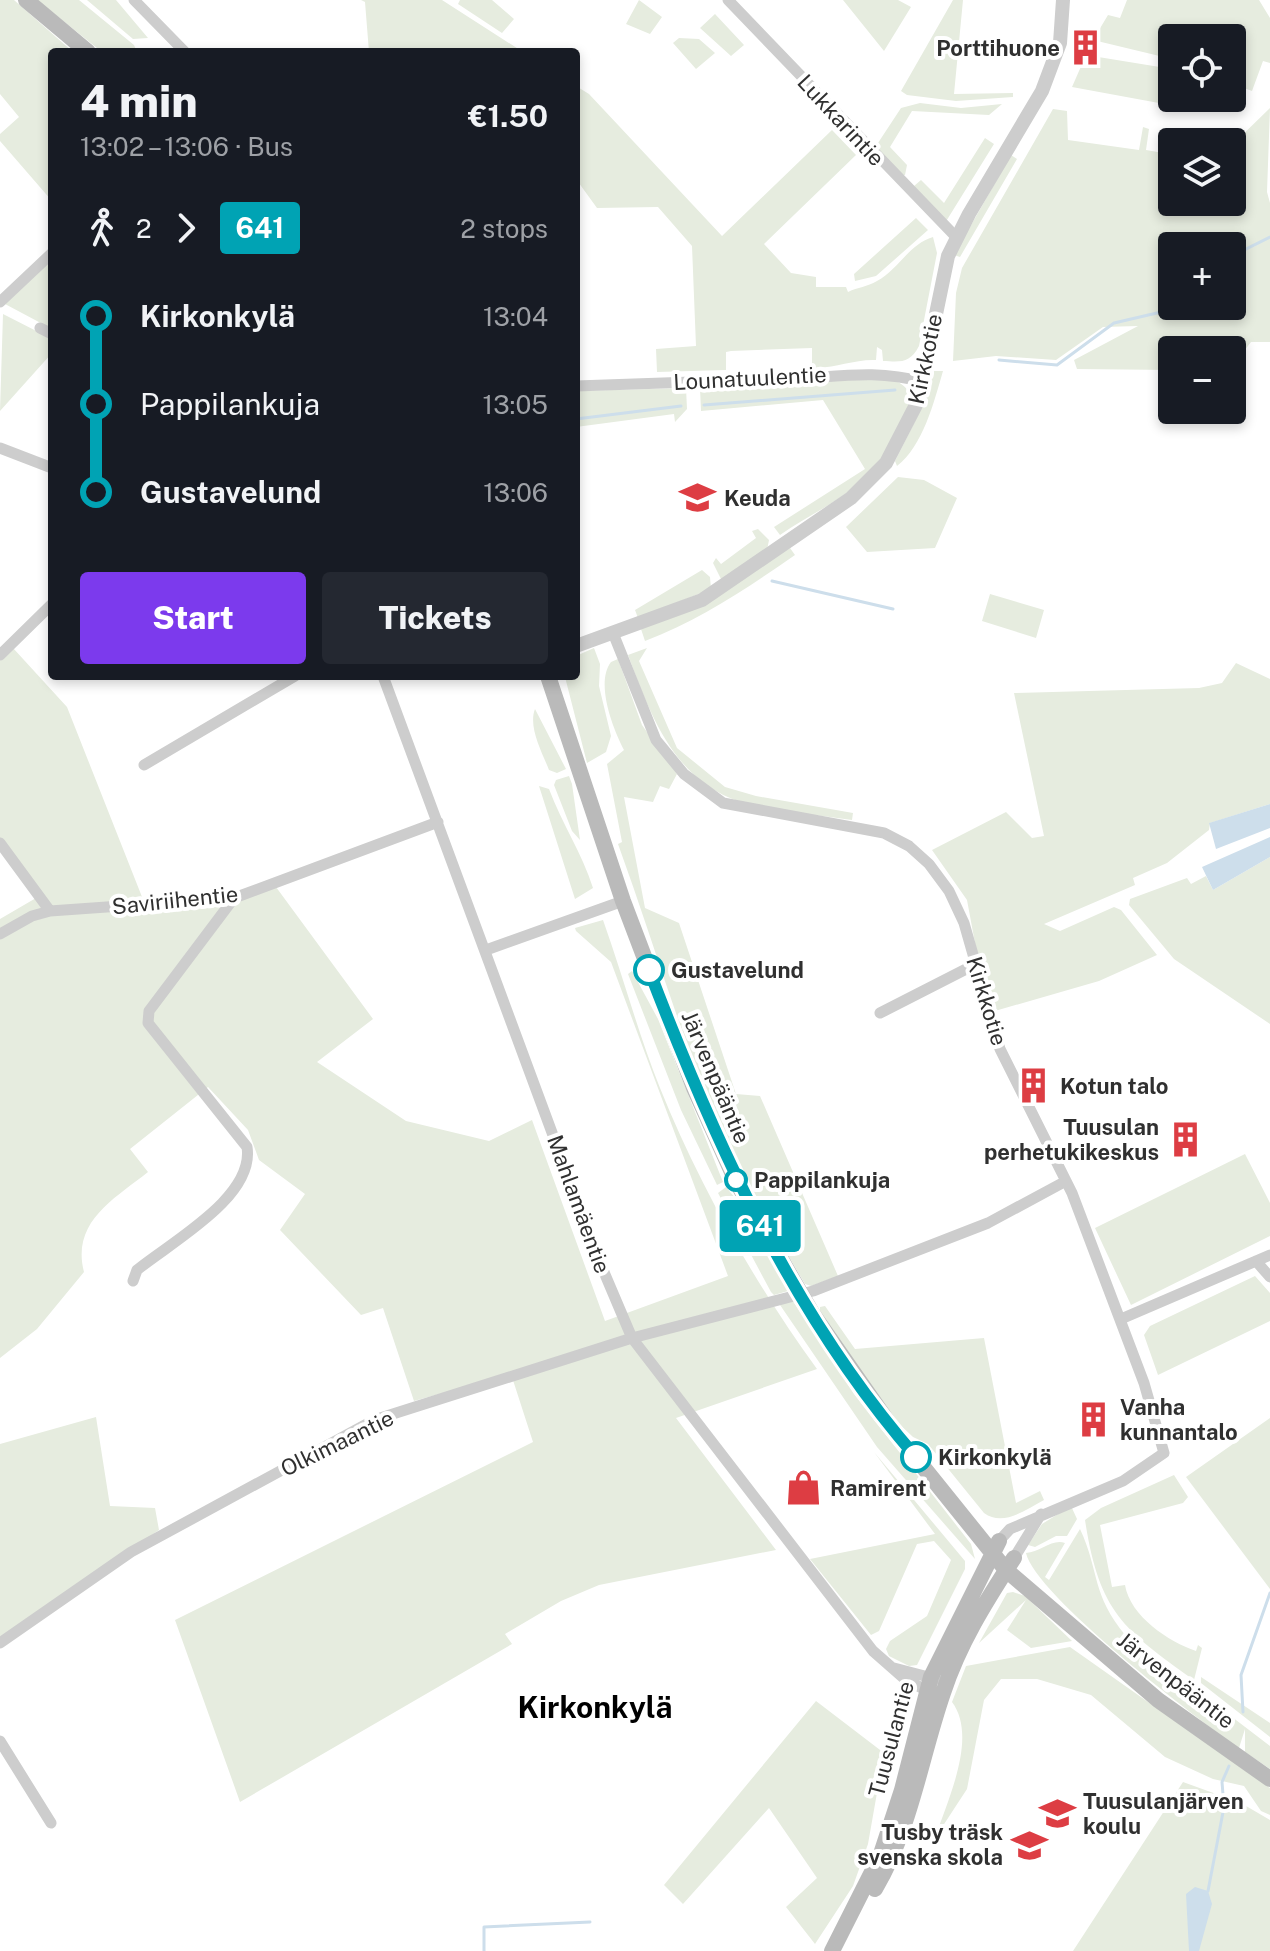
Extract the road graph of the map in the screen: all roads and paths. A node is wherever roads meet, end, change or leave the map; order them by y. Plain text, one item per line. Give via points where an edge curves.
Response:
1 (26, 0) edge
2 (134, 0) edge
3 (728, 0) edge
4 (1063, 0) edge
5 (83, 48) edge
6 (181, 48) edge
7 (957, 238) junction
8 (48, 257) edge
9 (0, 302) edge
10 (40, 328) dead end
11 (48, 332) edge
12 (923, 382) junction
13 (580, 386) edge
14 (0, 448) edge
15 (48, 466) edge
16 (48, 608) edge
17 (613, 633) junction
18 (580, 645) edge
19 (0, 655) edge
20 (288, 680) edge
21 (385, 680) edge
22 (549, 680) edge
23 (144, 765) dead end
24 (438, 822) junction
25 (0, 843) edge
26 (234, 898) junction
27 (623, 901) junction
28 (50, 911) junction
29 (0, 934) edge
30 (486, 950) junction
31 (976, 964) junction
32 (880, 1013) dead end
33 (1066, 1181) junction
34 (1270, 1255) edge
35 (1256, 1261) junction
36 (1270, 1277) edge
37 (133, 1281) dead end
38 (801, 1294) junction
39 (1121, 1319) junction
40 (632, 1338) junction
41 (1041, 1513) junction
42 (995, 1547) junction
43 (1010, 1564) junction
44 (0, 1643) edge
45 (936, 1687) junction
46 (0, 1741) edge
47 (1270, 1779) edge
48 (51, 1823) dead end
49 (834, 1951) edge

1 - 5 main road
2 - 6 street
3 - 7 street, Lukkarintie
4 - 7 street, Kirkkotie via 1060,43 1042,91
7 - 12 street, Kirkkotie via 939,287
8 - 9 street
10 - 11 street
12 - 13 street, Lounatuulentie via 845,372 809,378
12 - 17 street, Kirkkotie via 911,419 886,463 851,498 702,600
14 - 15 street
16 - 19 street
17 - 18 street, Kirkkotie
17 - 31 street, Kirkkotie via 651,730 684,774 723,803 875,831 909,846 949,891
20 - 23 street
21 - 24 street, Mahlamäentie
22 - 27 main road, Järvenpääntie
24 - 26 street, Saviriihentie
24 - 30 street, Mahlamäentie
25 - 28 street
26 - 28 street, Saviriihentie
26 - 37 street via 149,1011 148,1023 247,1147 249,1161 243,1177 210,1216 137,1270
27 - 30 street
27 - 38 main road, Järvenpääntie via 736,1181
28 - 29 street, Saviriihentie
30 - 40 street, Mahlamäentie
31 - 32 street
31 - 33 street, Kirkkotie via 1000,1049
33 - 38 street via 988,1223
33 - 39 street, Kirkkotie
34 - 35 street
35 - 36 street
35 - 39 street
38 - 40 street, Olkimaantie
38 - 42 main road, Järvenpääntie via 895,1432
39 - 41 street, Kirkkotie via 1164,1453 1123,1481
40 - 44 street, Olkimaantie via 374,1420 131,1552
40 - 45 street, Mahlamäentie via 873,1651 890,1668
41 - 42 street, Kirkkotie via 1010,1529
41 - 43 street
42 - 43 main road, Järvenpääntie
42 - 45 main road, Tuusulantie
43 - 45 main road, Tuusulantie
43 - 47 main road, Järvenpääntie via 1158,1700
45 - 49 main road, Tuusulantie via 902,1838 855,1925
46 - 48 street

